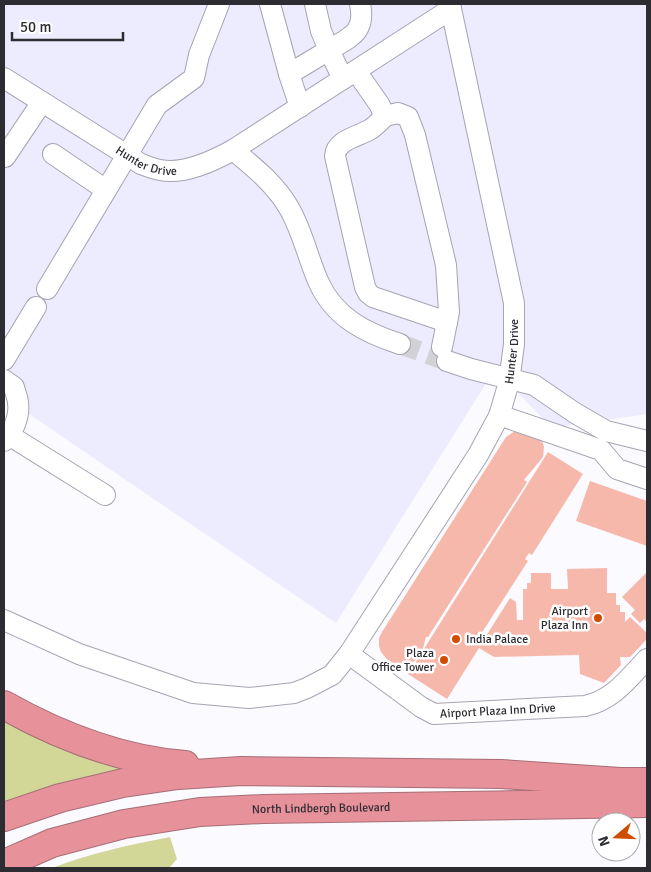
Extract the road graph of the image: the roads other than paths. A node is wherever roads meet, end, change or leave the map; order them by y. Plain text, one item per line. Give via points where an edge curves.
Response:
1 (219, 4) edge
2 (270, 4) edge
3 (315, 4) edge
4 (360, 4) edge
5 (450, 6) edge
6 (328, 50) junction
7 (289, 74) junction
8 (349, 75) junction
9 (4, 78) edge
10 (25, 92) junction
11 (4, 93) edge
12 (42, 102) junction
13 (300, 107) junction
14 (385, 116) junction
15 (233, 150) junction
16 (53, 154) dead end
17 (126, 156) junction
18 (5, 157) dead end
19 (106, 190) junction
20 (47, 289) dead end
21 (36, 307) dead end
22 (447, 322) junction
23 (400, 344) tunnel mouth
24 (4, 360) edge
25 (510, 379) junction
26 (4, 380) edge
27 (499, 415) junction
28 (6, 436) edge
29 (647, 441) edge
30 (647, 479) edge
31 (105, 496) dead end
32 (4, 620) edge
33 (349, 654) junction
34 (647, 659) edge
35 (4, 705) edge
36 (242, 771) junction
37 (647, 775) edge
38 (620, 782) junction
39 (647, 782) edge
40 (647, 803) edge
41 (598, 804) junction
42 (4, 817) edge
43 (647, 818) edge
44 (4, 864) edge

1 - 17 street via 199,55 194,78 156,105
2 - 7 street
3 - 6 street
4 - 6 street via 360,28
5 - 8 street, Hunter Drive
5 - 25 street, Hunter Drive via 514,303
6 - 7 street
6 - 8 street
7 - 13 street
8 - 13 street, Hunter Drive
8 - 14 street via 379,104
9 - 10 street, Hunter Drive
10 - 11 street
10 - 12 street, Hunter Drive
12 - 17 street, Hunter Drive
12 - 18 street
13 - 15 street, Hunter Drive
14 - 22 street via 398,113 408,118 415,134 446,265
14 - 22 street via 371,129 340,144 335,150 365,287 373,297
15 - 17 street, Hunter Drive via 207,164 162,171
15 - 23 street via 265,178 288,206 319,283 336,307 360,328
16 - 19 street
17 - 19 street
19 - 20 street
21 - 24 street
22 - 25 street via 444,354 471,370
25 - 27 street, Hunter Drive
25 - 29 street via 534,385 606,431
26 - 28 street via 14,387 19,404 15,422
27 - 30 street via 601,450 617,469
27 - 33 street, Hunter Drive via 478,455
28 - 31 street
32 - 33 street, Hunter Drive via 79,654 194,693 249,698 294,693 332,675
33 - 34 street, Airport Plaza Inn Drive via 434,714 599,703
35 - 36 highway via 62,733 121,754 170,764
36 - 38 highway via 501,774
36 - 42 highway via 123,783 60,798
37 - 38 highway
38 - 39 highway
40 - 41 highway, North Lindbergh Boulevard
41 - 43 highway
41 - 44 highway, North Lindbergh Boulevard via 200,812 124,824 52,843

